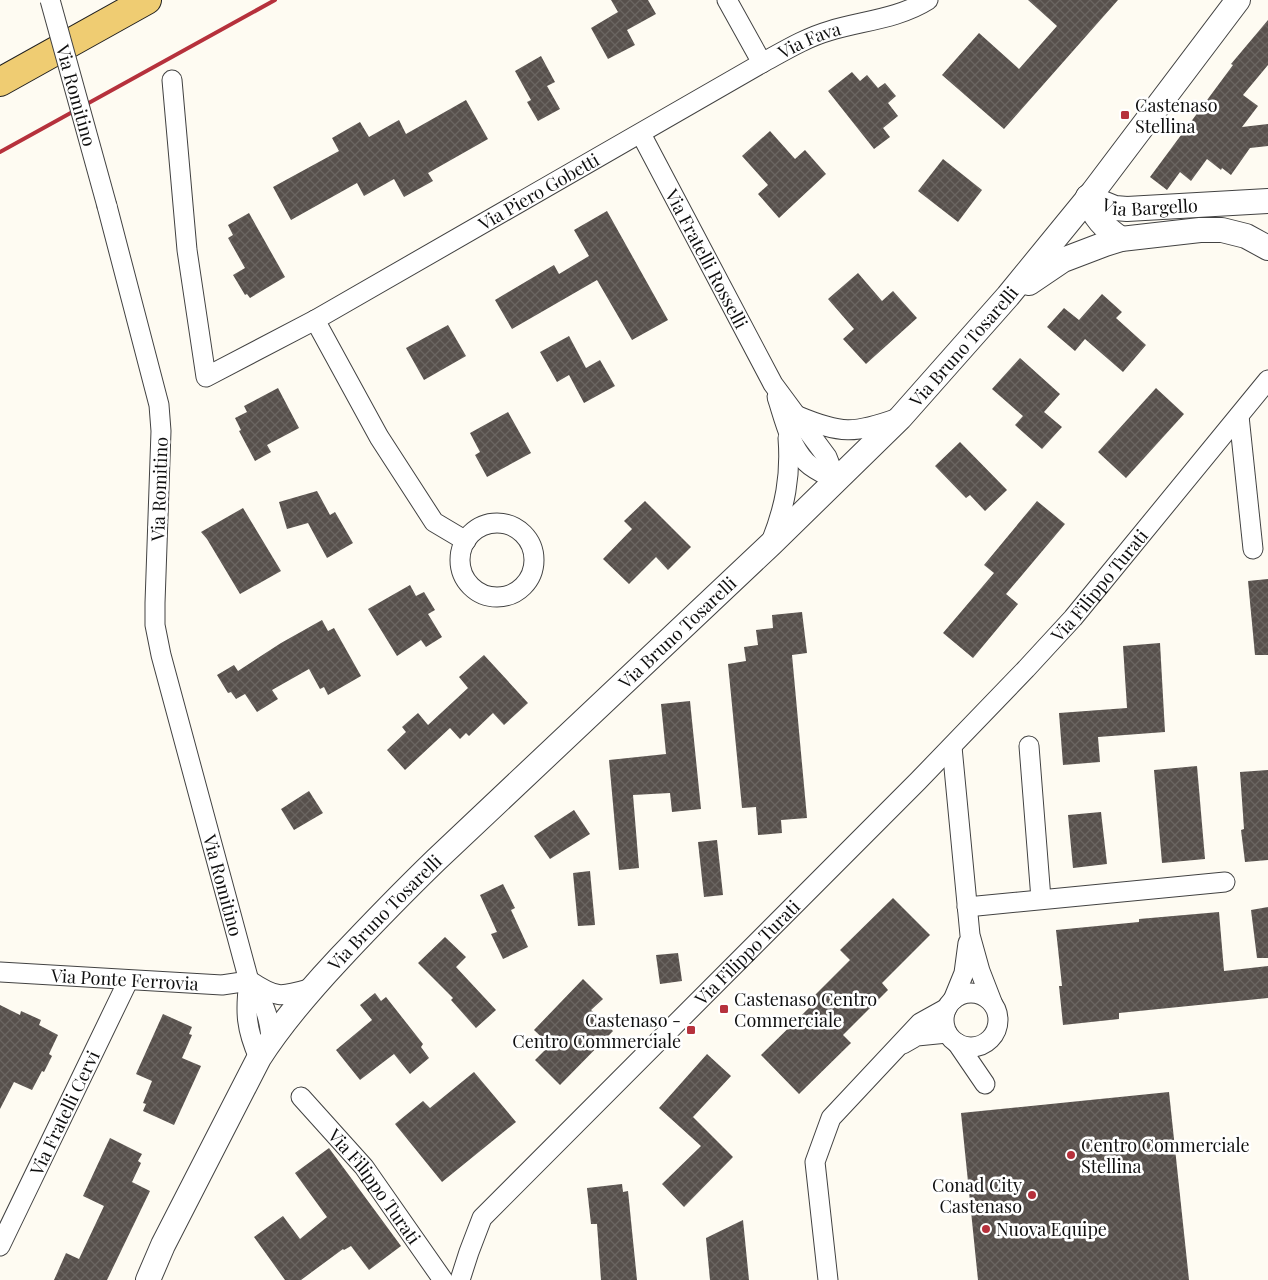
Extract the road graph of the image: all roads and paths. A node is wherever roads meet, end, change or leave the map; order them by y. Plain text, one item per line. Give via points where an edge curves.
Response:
1 (50, 0) edge
2 (147, 0) edge
3 (727, 0) edge
4 (928, 0) edge
5 (1235, 3) edge
6 (762, 63) junction
7 (172, 80) dead end
8 (0, 82) edge
9 (642, 134) junction
10 (1088, 197) junction
11 (1268, 201) edge
12 (1121, 239) junction
13 (1268, 248) edge
14 (1008, 296) junction
15 (316, 320) junction
16 (1268, 380) edge
17 (1238, 416) junction
18 (900, 418) junction
19 (793, 422) junction
20 (836, 480) junction
21 (466, 541) dead end
22 (771, 544) junction
23 (1253, 548) dead end
24 (1029, 746) dead end
25 (952, 747) junction
26 (1225, 882) dead end
27 (1042, 899) junction
28 (967, 906) junction
29 (970, 935) junction
30 (0, 972) edge
31 (128, 981) junction
32 (249, 981) junction
33 (312, 988) junction
34 (992, 1002) junction
35 (950, 1004) junction
36 (993, 1036) junction
37 (952, 1038) junction
38 (898, 1047) junction
39 (265, 1048) junction
40 (301, 1097) dead end
41 (0, 1246) edge
42 (148, 1280) edge
43 (443, 1280) edge
44 (460, 1280) edge
45 (828, 1280) edge

1 - 32 street, Via Romitino, bridge via 159,405 155,625
2 - 8 main road
3 - 6 street, Via Fava
4 - 6 street, Via Fava via 887,17 805,39
5 - 10 street, Via Bruno Tosarelli
6 - 9 street, Via Piero Gobetti
7 - 15 street, Via Piero Gobetti via 187,250 206,377
9 - 15 street, Via Piero Gobetti
9 - 19 street, Via Fratelli Rosselli
10 - 11 street, Via Bargello via 1115,208 1127,209
10 - 12 street, Via Bargello via 1096,216
10 - 14 street, Via Bruno Tosarelli
12 - 13 street, Via Bargello via 1222,230 1246,236
12 - 14 street, Via Bargello via 1063,260
14 - 18 street, Via Bruno Tosarelli
15 - 21 street via 379,437 434,522
16 - 17 street, Via Filippo Turati
17 - 23 street
17 - 25 street, Via Filippo Turati via 1073,618
18 - 19 street via 856,430
18 - 20 street, Via Bruno Tosarelli
19 - 20 street, Via Fratelli Rosselli via 827,457
19 - 22 street, Via Fratelli Rosselli via 785,500
20 - 22 street, Via Bruno Tosarelli
22 - 33 street, Via Bruno Tosarelli via 436,860
24 - 27 street
25 - 28 street
25 - 44 street, Via Filippo Turati via 482,1218
26 - 27 street
27 - 28 street
28 - 29 street
29 - 34 street
29 - 35 street via 964,973
30 - 31 street, Via Ponte Ferrovia
31 - 32 street, Via Ponte Ferrovia via 222,986
31 - 41 street, Via Fratelli Cervi
32 - 33 street via 279,996
32 - 39 street, Via Romitino via 246,1010 252,1043
33 - 39 street, Via Bruno Tosarelli
34 - 35 street via 969,993 960,995
34 - 36 street via 998,1019
35 - 37 street via 944,1024
35 - 38 street via 920,1023
36 - 37 street via 980,1046 972,1047
36 - 37 street via 986,1060 985,1084
37 - 38 street via 917,1036
38 - 45 street via 830,1118 815,1162
39 - 42 street, Via Bruno Tosarelli
40 - 43 street, Via Filippo Turati via 364,1167

